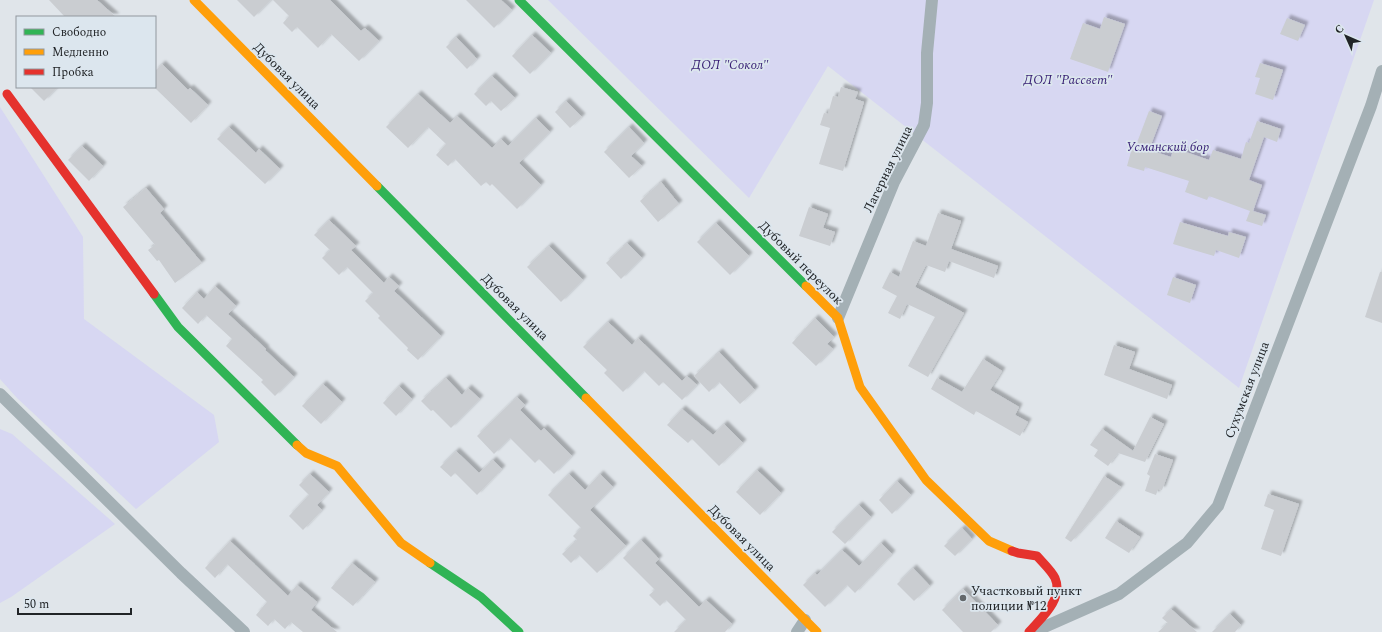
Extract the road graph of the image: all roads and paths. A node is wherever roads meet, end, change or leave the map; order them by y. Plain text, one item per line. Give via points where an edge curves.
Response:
1 (194, 0) edge
2 (519, 0) edge
3 (932, 0) edge
4 (1382, 71) edge
5 (6, 94) dead end
6 (838, 318) junction
7 (0, 394) edge
8 (805, 620) junction
9 (244, 632) edge
10 (519, 632) edge
11 (797, 632) edge
12 (817, 632) edge
13 (1029, 632) edge
14 (1033, 632) edge

1 - 8 street, Дубовая улица
2 - 6 street, Дубовый переулок
3 - 6 street, Лагерная улица via 926,52 924,125 894,182
4 - 14 street, Сухумская улица via 1371,106 1218,506 1187,543 1119,594
5 - 10 street via 178,327 306,453 337,466 401,543 481,597
6 - 13 street, Дубовый переулок via 860,387 926,480 989,541 1018,553 1037,556 1055,579 1057,591 1053,603
7 - 9 street
8 - 11 street
8 - 12 street, Дубовая улица

